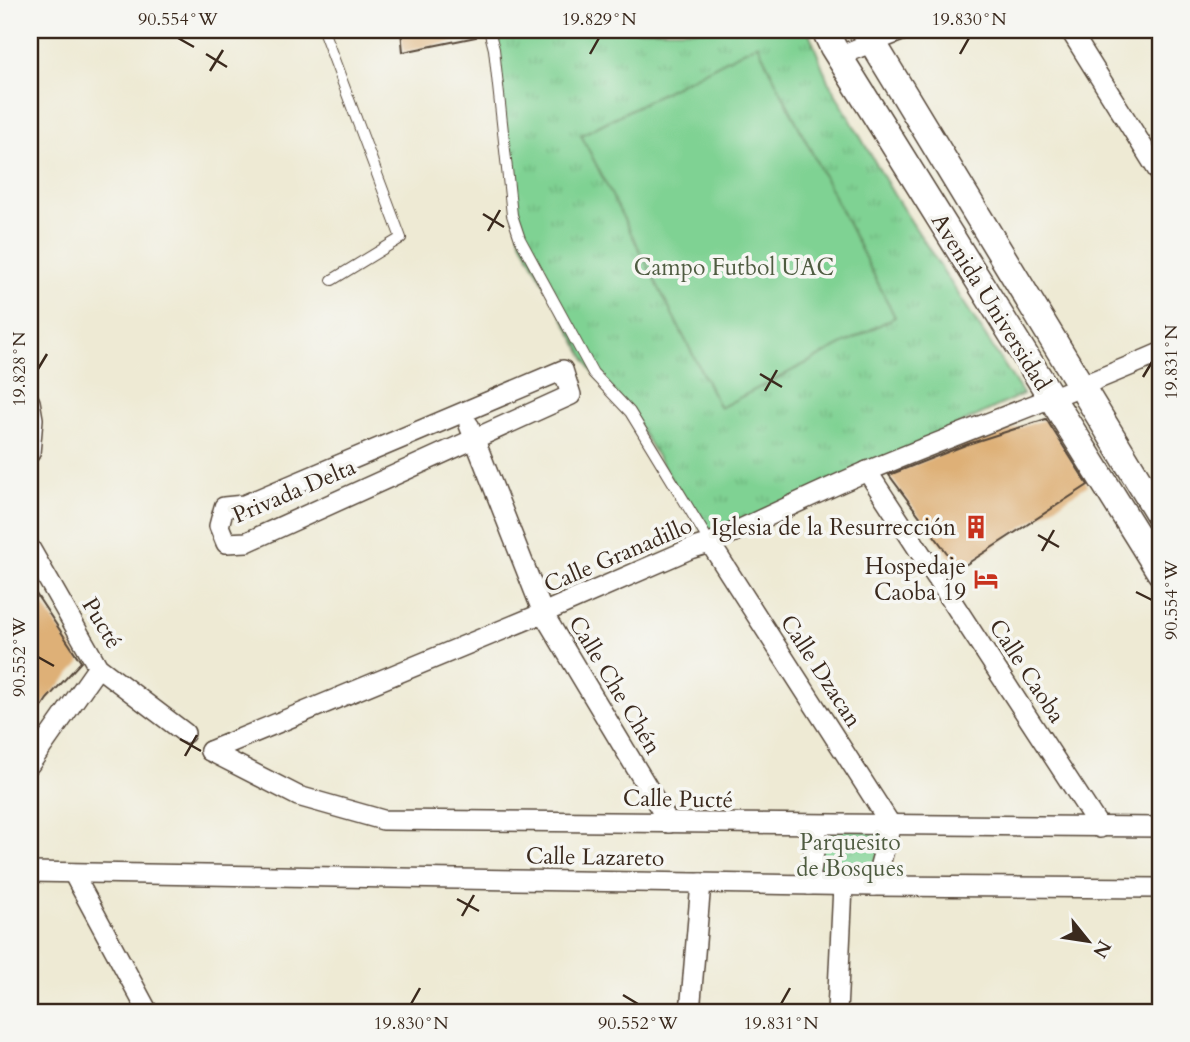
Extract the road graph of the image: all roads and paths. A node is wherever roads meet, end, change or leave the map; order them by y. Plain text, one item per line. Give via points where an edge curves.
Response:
1 (323, 30) edge
2 (488, 30) edge
3 (825, 30) edge
4 (904, 30) edge
5 (1070, 30) edge
6 (868, 36) edge
7 (838, 56) junction
8 (1160, 174) edge
9 (332, 280) dead end
10 (1160, 353) edge
11 (1081, 387) junction
12 (1050, 398) junction
13 (30, 402) edge
14 (464, 412) junction
15 (475, 438) junction
16 (30, 453) edge
17 (351, 460) junction
18 (867, 471) junction
19 (314, 475) junction
20 (366, 487) junction
21 (336, 501) junction
22 (1160, 516) edge
23 (710, 543) junction
24 (30, 548) edge
25 (1160, 572) edge
26 (543, 613) junction
27 (98, 667) junction
28 (185, 733) dead end
29 (210, 751) joint
30 (30, 764) edge
31 (669, 823) junction
32 (818, 825) junction
33 (891, 825) junction
34 (1160, 827) edge
35 (1100, 828) junction
36 (30, 872) edge
37 (73, 873) junction
38 (701, 883) junction
39 (809, 885) junction
40 (843, 886) junction
41 (874, 886) junction
42 (1160, 888) edge
43 (148, 1012) edge
44 (690, 1012) edge
45 (837, 1012) edge

1 - 9 lane via 401,238
2 - 23 lane via 494,49 512,215 520,239 593,373 630,412
3 - 7 street, Avenida Universidad
4 - 6 street
5 - 8 street
6 - 7 street
6 - 11 street, Avenida Universidad
7 - 12 street, Avenida Universidad
10 - 11 street, Calle Granadillo
11 - 12 street, Calle Granadillo
11 - 22 street, Avenida Universidad
12 - 18 street, Calle Granadillo
12 - 25 street, Avenida Universidad
13 - 16 street
14 - 15 street, Calle Che Chén
14 - 15 street, Privada Delta via 563,370 571,395
14 - 17 street, Privada Delta
15 - 20 street, Privada Delta
15 - 26 street, Calle Che Chén
17 - 19 street, Privada Delta
17 - 20 street
18 - 23 street, Calle Granadillo
18 - 35 street, Calle Caoba
19 - 21 street
19 - 21 street, Privada Delta via 244,505 224,507 219,526 226,543 247,542
20 - 21 street, Privada Delta
23 - 26 street, Calle Granadillo
23 - 33 street, Calle Dzacan
24 - 27 street, Pucté
26 - 29 street, Calle Granadillo
26 - 31 street, Calle Che Chén
27 - 28 street, Pucté
27 - 30 street
29 - 31 street, Calle Pucté via 299,796 383,820
31 - 32 street, Calle Pucté
32 - 33 street, Calle Pucté
32 - 39 street
33 - 35 street, Calle Pucté
33 - 41 street
34 - 35 street, Calle Pucté
36 - 37 street, Calle Lazareto
37 - 38 street, Calle Lazareto
37 - 43 street
38 - 39 street, Calle Lazareto
38 - 44 street
39 - 40 street, Calle Lazareto
40 - 41 street, Calle Lazareto
40 - 45 street
41 - 42 street, Calle Lazareto

